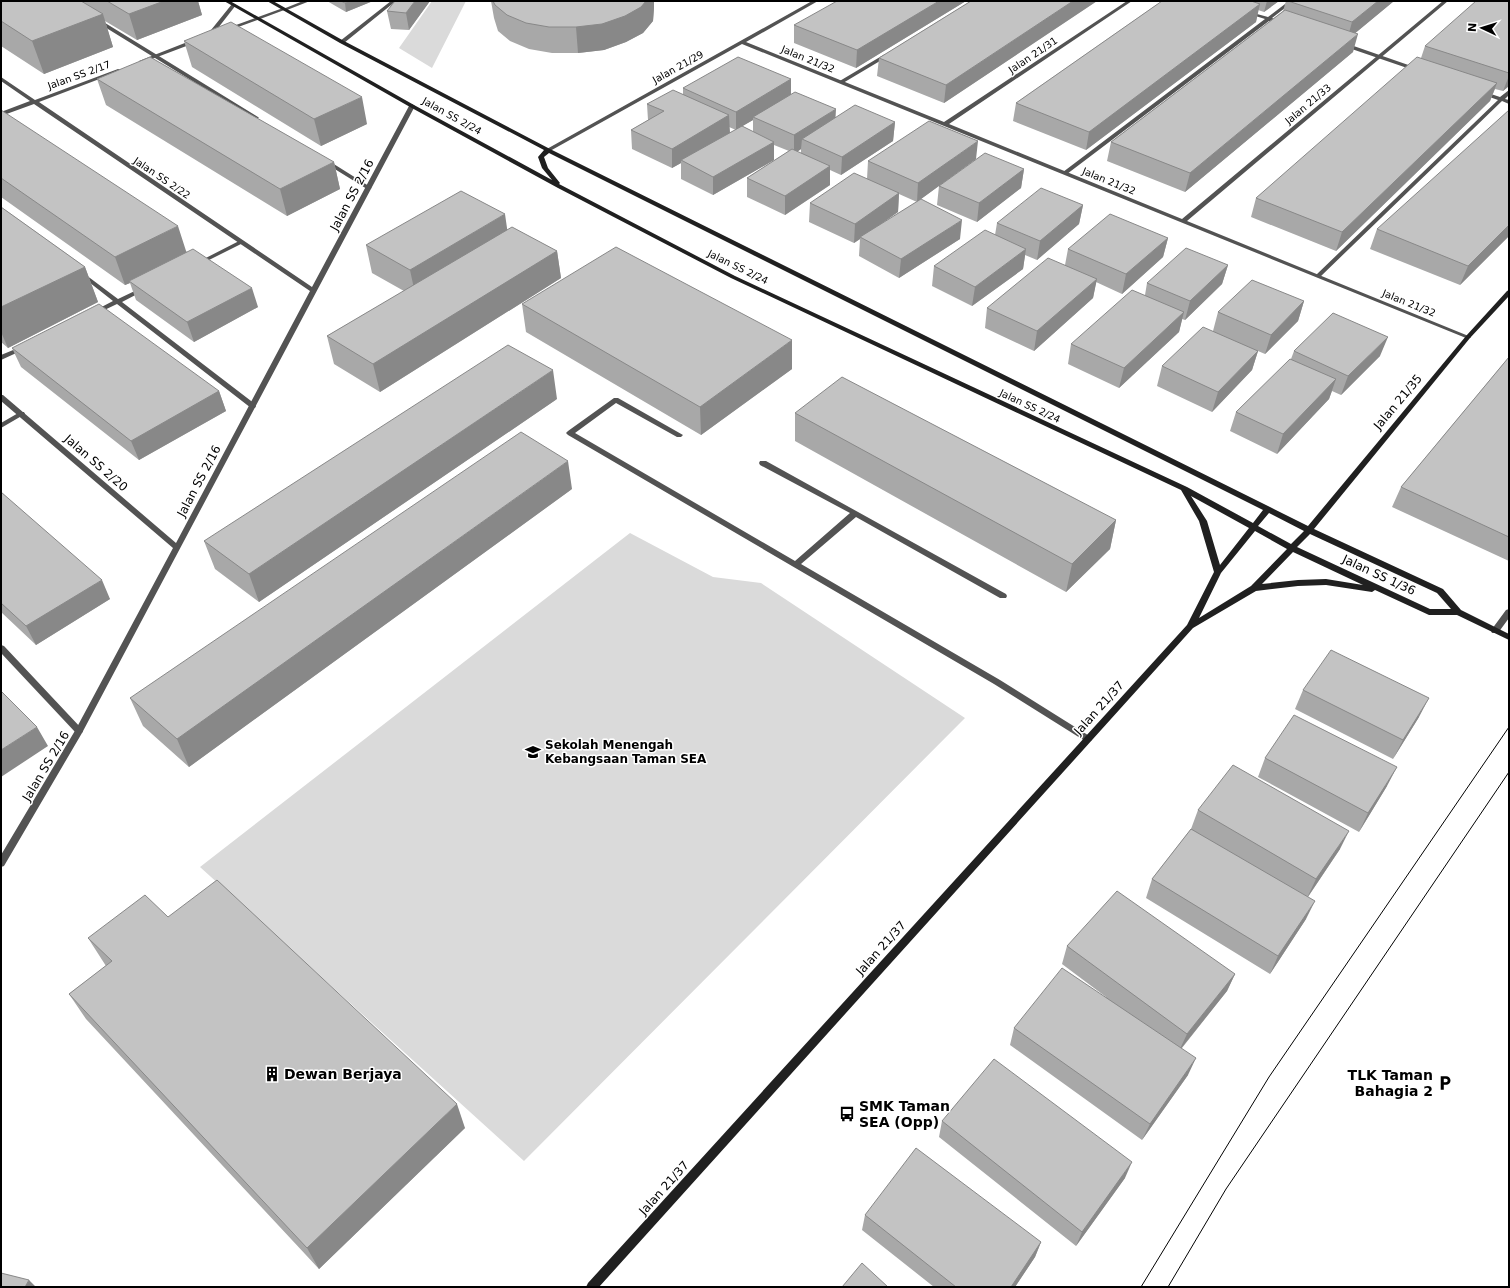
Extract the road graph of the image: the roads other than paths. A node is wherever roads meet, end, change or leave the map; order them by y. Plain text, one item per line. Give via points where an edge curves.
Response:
1 (226, 1) edge
2 (269, 1) edge
3 (308, 1) edge
4 (394, 1) edge
5 (816, 1) edge
6 (1130, 1) edge
7 (1292, 1) edge
8 (1446, 1) edge
9 (234, 5) junction
10 (285, 10) junction
11 (1245, 11) edge
12 (92, 17) edge
13 (259, 19) junction
14 (1268, 19) junction
15 (1290, 26) edge
16 (209, 36) junction
17 (342, 42) junction
18 (742, 42) junction
19 (1341, 44) edge
20 (889, 54) edge
21 (157, 56) junction
22 (1378, 57) junction
23 (135, 64) edge
24 (128, 67) edge
25 (1422, 72) edge
26 (1, 79) edge
27 (841, 82) junction
28 (1479, 92) edge
29 (1509, 92) edge
30 (1501, 99) junction
31 (34, 101) junction
32 (1509, 102) edge
33 (412, 106) junction
34 (1, 114) edge
35 (263, 122) edge
36 (945, 124) junction
37 (548, 150) junction
38 (322, 159) edge
39 (1065, 173) junction
40 (560, 187) junction
41 (369, 188) junction
42 (1183, 221) junction
43 (241, 242) junction
44 (194, 265) edge
45 (75, 269) edge
46 (1318, 276) junction
47 (153, 285) edge
48 (314, 291) junction
49 (1509, 292) edge
50 (118, 301) junction
51 (91, 314) edge
52 (1468, 336) junction
53 (29, 345) edge
54 (1, 358) edge
55 (1, 397) edge
56 (253, 406) junction
57 (22, 414) junction
58 (1, 426) edge
59 (679, 435) dead end
60 (763, 462) dead end
61 (1184, 489) junction
62 (1268, 509) junction
63 (855, 513) junction
64 (1253, 527) junction
65 (1309, 530) junction
66 (176, 547) junction
67 (1292, 548) junction
68 (796, 564) junction
69 (1218, 572) junction
70 (1254, 588) junction
71 (1381, 590) junction
72 (1003, 596) dead end
73 (1458, 612) junction
74 (1509, 612) edge
75 (1190, 627) junction
76 (1495, 631) junction
77 (1509, 638) edge
78 (1, 648) edge
79 (79, 731) junction
80 (1088, 739) junction
81 (1, 863) edge
82 (592, 1287) edge

1 - 9 main road, Jalan SS 2/24
2 - 10 main road, Jalan SS 2/24
3 - 10 street
4 - 17 street
5 - 18 street, Jalan 21/29
6 - 36 street, Jalan 21/31
7 - 14 street
8 - 22 street, Jalan 21/33
9 - 13 main road, Jalan SS 2/24
9 - 16 street
10 - 13 street
10 - 17 main road, Jalan SS 2/24
11 - 14 street
12 - 21 street
13 - 16 street
13 - 33 main road, Jalan SS 2/24
14 - 15 street
14 - 39 street
16 - 21 street
17 - 37 main road, Jalan SS 2/24
18 - 27 street, Jalan 21/32
18 - 37 street, Jalan 21/29
19 - 22 street
20 - 27 street
21 - 23 street
21 - 35 street
22 - 25 street
22 - 42 street, Jalan 21/33
24 - 31 street, Jalan SS 2/17
26 - 31 street, Jalan SS 2/22
27 - 36 street, Jalan 21/32
28 - 30 street
29 - 30 street
30 - 32 street
30 - 46 street
31 - 34 street, Jalan SS 2/17
31 - 43 street, Jalan SS 2/22
33 - 40 main road, Jalan SS 2/24
33 - 41 street, Jalan SS 2/16
36 - 39 street, Jalan 21/32
37 - 40 main road via 541,157 542,162
37 - 62 main road, Jalan SS 2/24
38 - 41 street
39 - 42 street, Jalan 21/32
40 - 61 main road, Jalan SS 2/24 via 733,277
41 - 48 street, Jalan SS 2/16
42 - 46 street, Jalan 21/32
43 - 44 street
43 - 48 street, Jalan SS 2/22
45 - 50 street
46 - 52 street, Jalan 21/32
47 - 50 street
48 - 56 street, Jalan SS 2/16
49 - 52 main road, Jalan 21/35
50 - 51 street
50 - 56 street
52 - 65 main road, Jalan 21/35
53 - 54 street
55 - 57 street, Jalan SS 2/20
56 - 66 street, Jalan SS 2/16
57 - 58 street
57 - 66 street, Jalan SS 2/20
59 - 68 street via 616,400 570,433
60 - 63 street
61 - 64 main road, Jalan SS 2/24
61 - 69 main road via 1203,520
62 - 64 main road, Jalan 21/37
62 - 65 main road, Jalan SS 2/24
63 - 68 street
63 - 72 street
64 - 67 main road, Jalan SS 1/36
64 - 69 main road, Jalan 21/37
65 - 67 main road, Jalan 21/35
65 - 73 main road, Jalan SS 1/36 via 1440,592
66 - 79 street, Jalan SS 2/16
67 - 70 main road, Jalan 21/37
67 - 71 main road, Jalan SS 1/36
68 - 80 street via 997,682
69 - 75 main road, Jalan 21/37
70 - 71 main road via 1326,582
70 - 75 main road, Jalan 21/37
71 - 73 main road, Jalan SS 1/36 via 1429,612
73 - 76 main road, Jalan SS 1/36
74 - 76 street
75 - 80 main road, Jalan 21/37
76 - 77 main road, Jalan SS 1/36
78 - 79 street
79 - 81 street, Jalan SS 2/16
80 - 82 main road, Jalan 21/37

